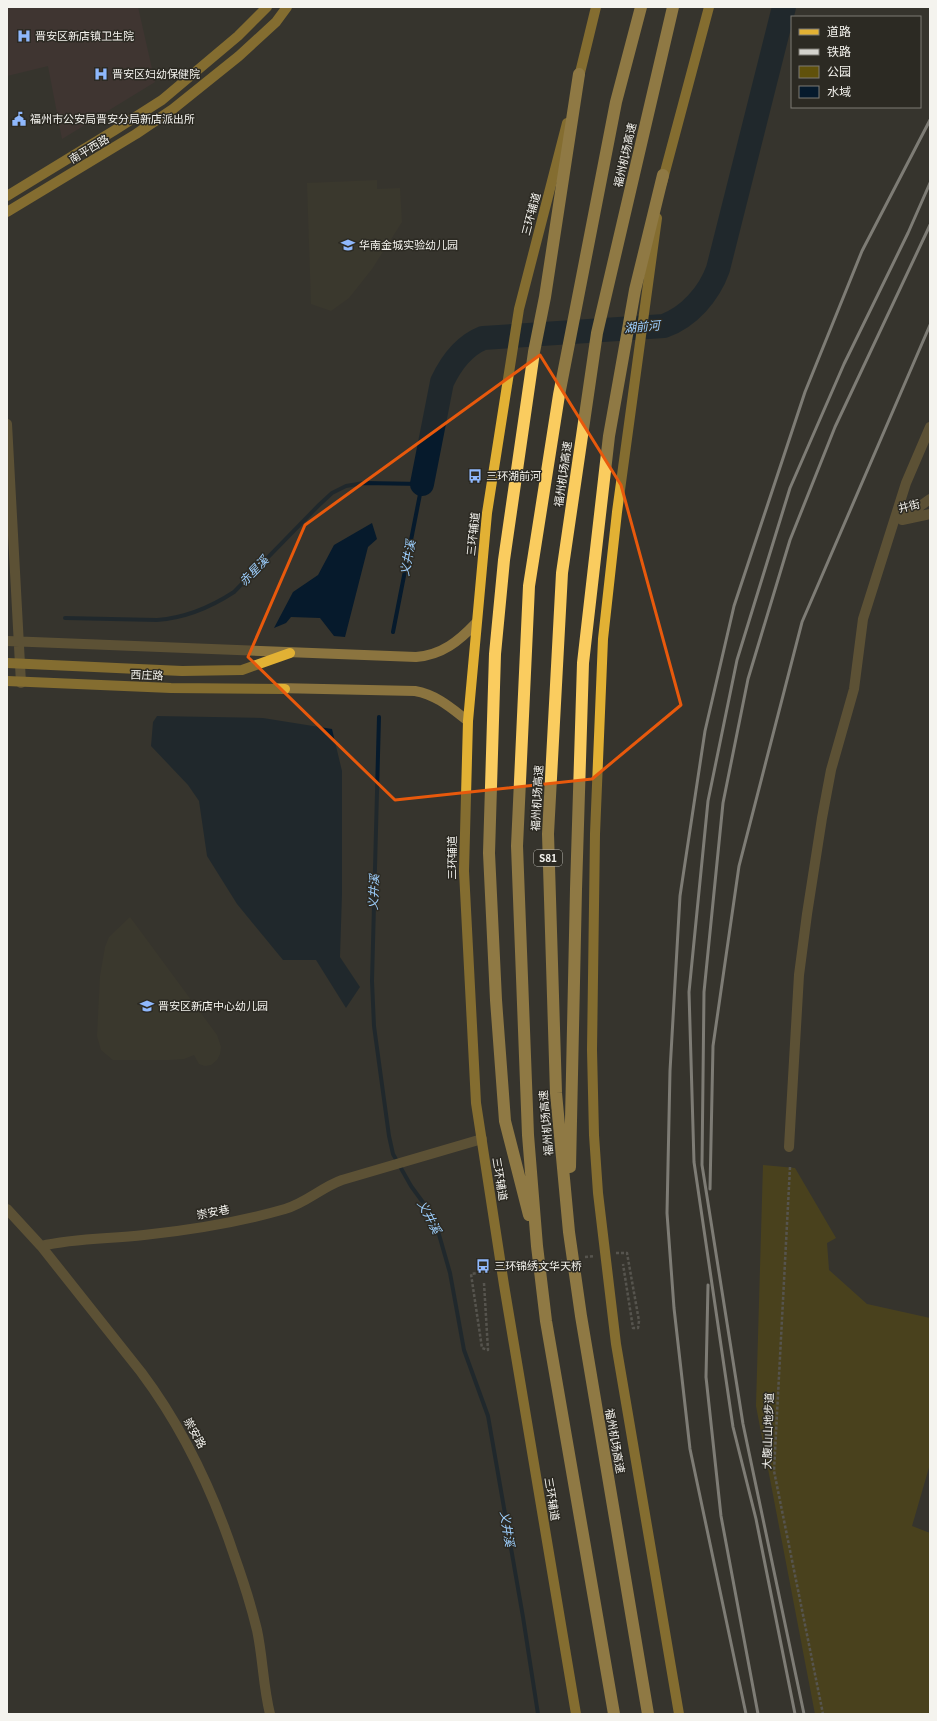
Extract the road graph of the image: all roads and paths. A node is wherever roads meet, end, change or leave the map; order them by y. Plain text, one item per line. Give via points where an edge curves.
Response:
1 (267, 7) edge
2 (287, 7) edge
3 (596, 7) edge
4 (641, 7) edge
5 (673, 7) edge
6 (709, 7) edge
7 (579, 74) junction
8 (663, 175) joint
9 (7, 196) edge
10 (7, 212) edge
11 (641, 292) junction
12 (7, 424) edge
13 (930, 427) edge
14 (930, 499) edge
15 (930, 514) edge
16 (895, 519) junction
17 (476, 623) junction
18 (7, 641) edge
19 (19, 642) junction
20 (290, 653) junction
21 (7, 663) edge
22 (7, 682) edge
23 (21, 683) junction
24 (285, 689) junction
25 (468, 721) junction
26 (482, 1139) junction
27 (789, 1147) dead end
28 (790, 1167) dead end
29 (7, 1209) edge
30 (569, 1232) junction
31 (41, 1246) junction
32 (537, 1246) junction
33 (622, 1252) dead end
34 (623, 1264) dead end
35 (471, 1274) dead end
36 (484, 1283) dead end
37 (270, 1714) edge
38 (576, 1714) edge
39 (614, 1714) edge
40 (648, 1714) edge
41 (679, 1714) edge
42 (823, 1714) edge

1 - 9 main road, 南平西路 via 238,36 162,100
2 - 10 main road, 南平西路 via 276,22 239,56 173,109
3 - 7 main road, 三环辅道
4 - 32 highway, 福州机场高速 / S81 via 616,102 559,395 529,586 517,846 528,1135
5 - 30 highway, 福州机场高速 / S81 via 597,333 562,573 548,834 556,1093
6 - 8 main road
7 - 17 main road, 三环辅道 via 519,309 509,362 487,513
7 - 32 highway via 545,298 534,352 504,560 494,654 489,853 504,1121
8 - 11 highway
11 - 30 highway via 625,344 609,436 583,663 571,1050
11 - 41 main road via 638,351 606,605 600,688 592,954 594,1135 598,1193 616,1344
12 - 19 street
13 - 16 street via 906,483
14 - 16 street, 井街
15 - 16 street, 井街
16 - 27 street via 863,619 854,689 831,770 822,818 799,975
17 - 20 street via 445,650 425,656
17 - 25 main road, 三环辅道
18 - 19 street
19 - 20 street
19 - 23 street
20 - 21 main road via 242,670 182,671
22 - 23 street
22 - 24 main road, 西庄路 via 184,689
23 - 24 street
24 - 25 street via 415,691 432,695
25 - 26 main road, 三环辅道 via 463,838 464,900 476,1103
26 - 31 street, 崇安巷 via 334,1183 299,1204 211,1226 164,1233 62,1241
26 - 38 main road, 三环辅道
28 - 42 path, 大腹山山地步道 via 774,1471
29 - 31 street, 崇安路
30 - 40 highway, 福州机场高速 / S81
31 - 37 street, 崇安路 via 156,1392 198,1463 218,1510 248,1598 257,1632
32 - 39 highway, 福州机场高速 / S81 via 546,1321
33 - 34 path via 628,1253 638,1328 633,1328
35 - 36 path via 482,1348 488,1350

